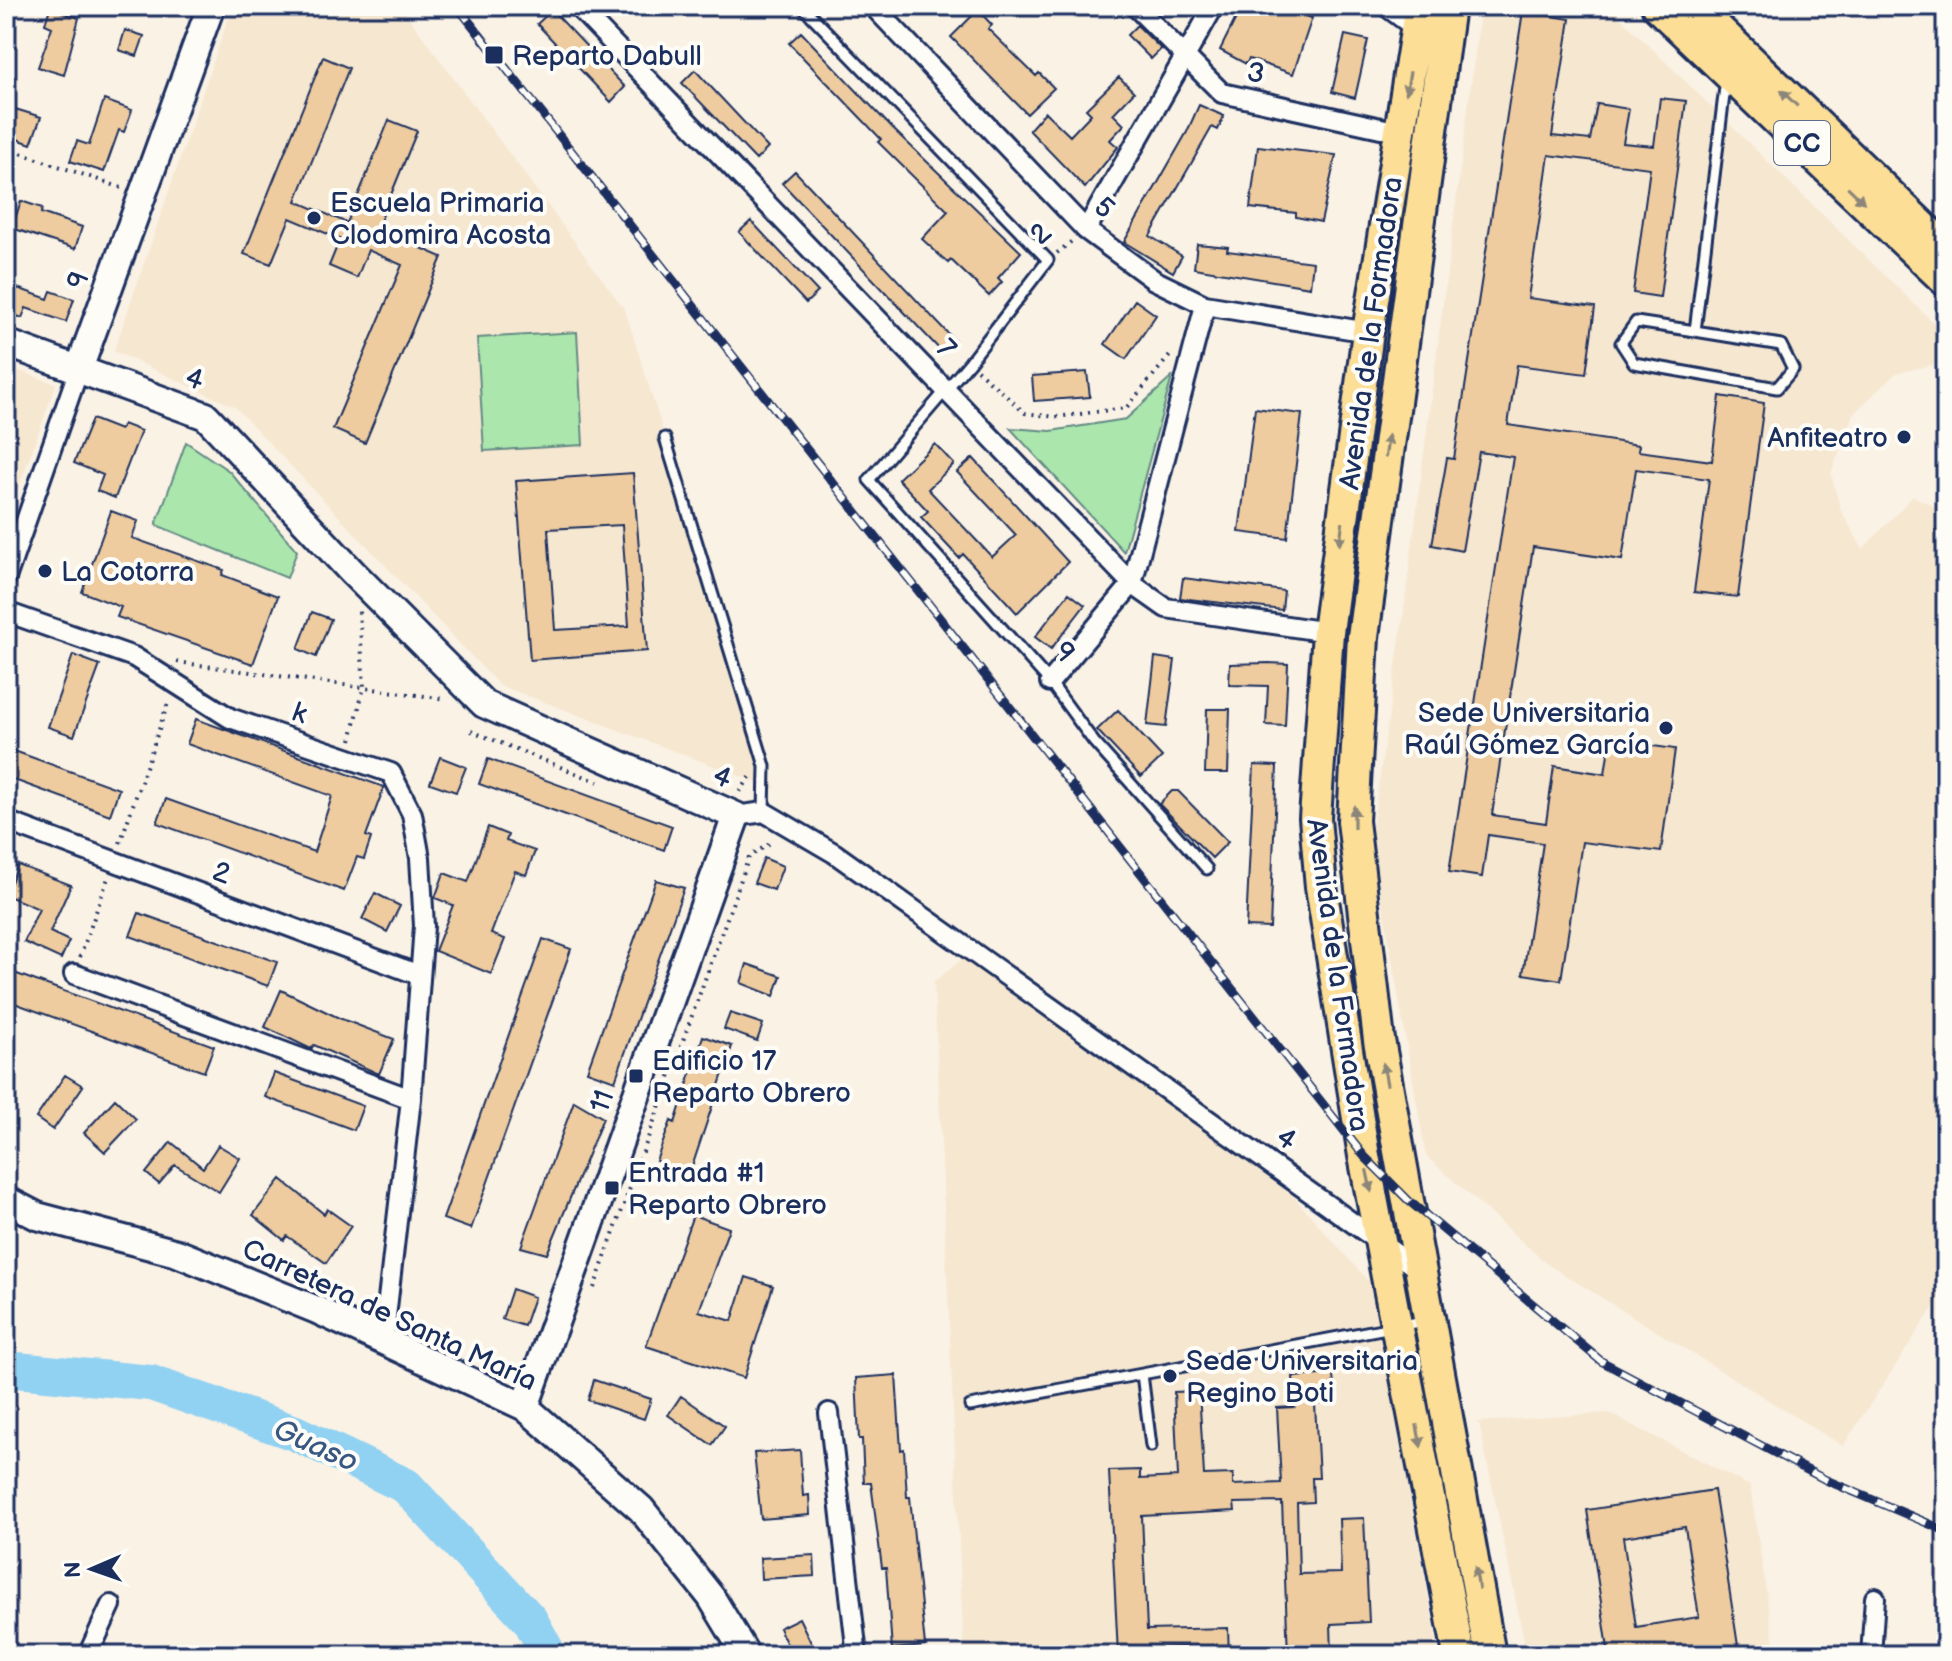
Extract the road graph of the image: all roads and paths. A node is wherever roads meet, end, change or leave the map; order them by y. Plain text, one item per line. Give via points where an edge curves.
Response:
1 (19, 6) edge
2 (211, 6) edge
3 (577, 6) edge
4 (802, 6) edge
5 (873, 6) edge
6 (1135, 6) edge
7 (1214, 6) edge
8 (1386, 6) edge
9 (1449, 6) edge
10 (1657, 6) edge
11 (1694, 6) edge
12 (1427, 25) edge
13 (6, 43) edge
14 (1184, 55) junction
15 (1735, 63) junction
16 (1399, 132) junction
17 (6, 148) edge
18 (143, 195) junction
19 (1086, 230) junction
20 (1946, 249) edge
21 (1048, 260) junction
22 (1946, 281) edge
23 (1203, 311) junction
24 (1695, 331) junction
25 (1368, 332) junction
26 (6, 343) edge
27 (969, 363) junction
28 (79, 369) junction
29 (948, 389) junction
30 (665, 438) dead end
31 (869, 480) joint
32 (353, 573) junction
33 (6, 578) edge
34 (1132, 584) junction
35 (6, 612) edge
36 (1328, 632) junction
37 (134, 657) junction
38 (175, 682) junction
39 (1050, 682) junction
40 (364, 687) junction
41 (484, 704) junction
42 (471, 731) dead end
43 (346, 758) junction
44 (602, 783) dead end
45 (764, 812) junction
46 (736, 816) junction
47 (6, 821) edge
48 (772, 842) dead end
49 (114, 861) junction
50 (1207, 869) dead end
51 (74, 974) joint
52 (419, 975) junction
53 (411, 1099) junction
54 (6, 1200) edge
55 (1382, 1245) junction
56 (1423, 1273) junction
57 (593, 1290) dead end
58 (1432, 1320) junction
59 (1397, 1324) junction
60 (383, 1343) junction
61 (1142, 1374) junction
62 (970, 1406) dead end
63 (525, 1407) junction
64 (829, 1413) dead end
65 (1151, 1446) dead end
66 (1875, 1598) dead end
67 (111, 1605) dead end
68 (88, 1655) edge
69 (746, 1655) edge
70 (857, 1655) edge
71 (1459, 1655) edge
72 (1490, 1655) edge
73 (1871, 1655) edge

1 - 13 path
2 - 18 street, 9
3 - 29 street, 7
4 - 21 lane
5 - 19 street, 5
6 - 14 street, 3
7 - 14 street, 2
8 - 12 street
9 - 12 main road, Avenida de la Formadora
10 - 15 main road, CC
11 - 15 main road, CC
12 -> 16 main road, Avenida de la Formadora
56 -> 12 main road, Avenida de la Formadora via 1379,1040 1353,821 1363,637
14 - 16 street, 3 via 1222,93
14 - 19 street, 2
20 -> 15 main road, CC
15 -> 22 main road, CC
15 - 24 lane
16 - 25 main road, Avenida de la Formadora
17 - 18 path
18 - 28 street, 9
19 - 21 path, 2
19 - 23 street, 5
21 - 27 lane, 2
23 - 25 street, 5
23 - 27 path via 1126,408 1056,417 1025,413
23 - 34 street
24 - 24 lane via 1781,345 1793,369 1777,388 1634,363 1621,343 1636,322
25 -> 36 main road, Avenida de la Formadora
26 - 28 street, 4
27 - 29 lane, 2
28 - 32 street, 4 via 206,416
28 - 33 street, 9
29 - 31 lane, 2
29 - 34 street, 7
30 - 45 lane via 765,766
31 - 39 lane, 9
32 - 40 path
32 - 41 street, 4
34 - 36 street, 7 via 1166,608
34 - 39 street
35 - 37 street, k
36 -> 55 main road, Avenida de la Formadora via 1315,818 1321,887
37 - 38 street, k
37 - 40 path
38 - 43 street, k via 230,718
38 - 49 path
39 - 50 lane, 9 via 1094,742
40 - 41 path
40 - 43 path
41 - 46 street, 4
42 - 44 path
43 - 52 street, k via 391,773 412,814 424,926
45 - 46 street, 4
45 - 55 street, 4 via 834,853
46 - 63 street, 11
47 - 49 street, 2
48 - 57 path via 749,857
49 - 51 path
49 - 52 street, 2
51 - 53 street
52 - 53 street, k
53 - 60 street, k
54 - 60 street, Carretera de Santa María via 37,1216 177,1253
55 - 56 street, 4
55 - 59 main road, Avenida de la Formadora
56 - 58 main road, Avenida de la Formadora
58 - 59 lane
72 -> 58 main road, Avenida de la Formadora
59 - 61 lane
59 -> 71 main road, Avenida de la Formadora
60 - 63 street, Carretera de Santa María
61 - 62 lane
61 - 65 lane
63 - 69 street, Carretera de Santa María via 641,1509 711,1597
64 - 70 street
66 - 73 street
67 - 68 street

